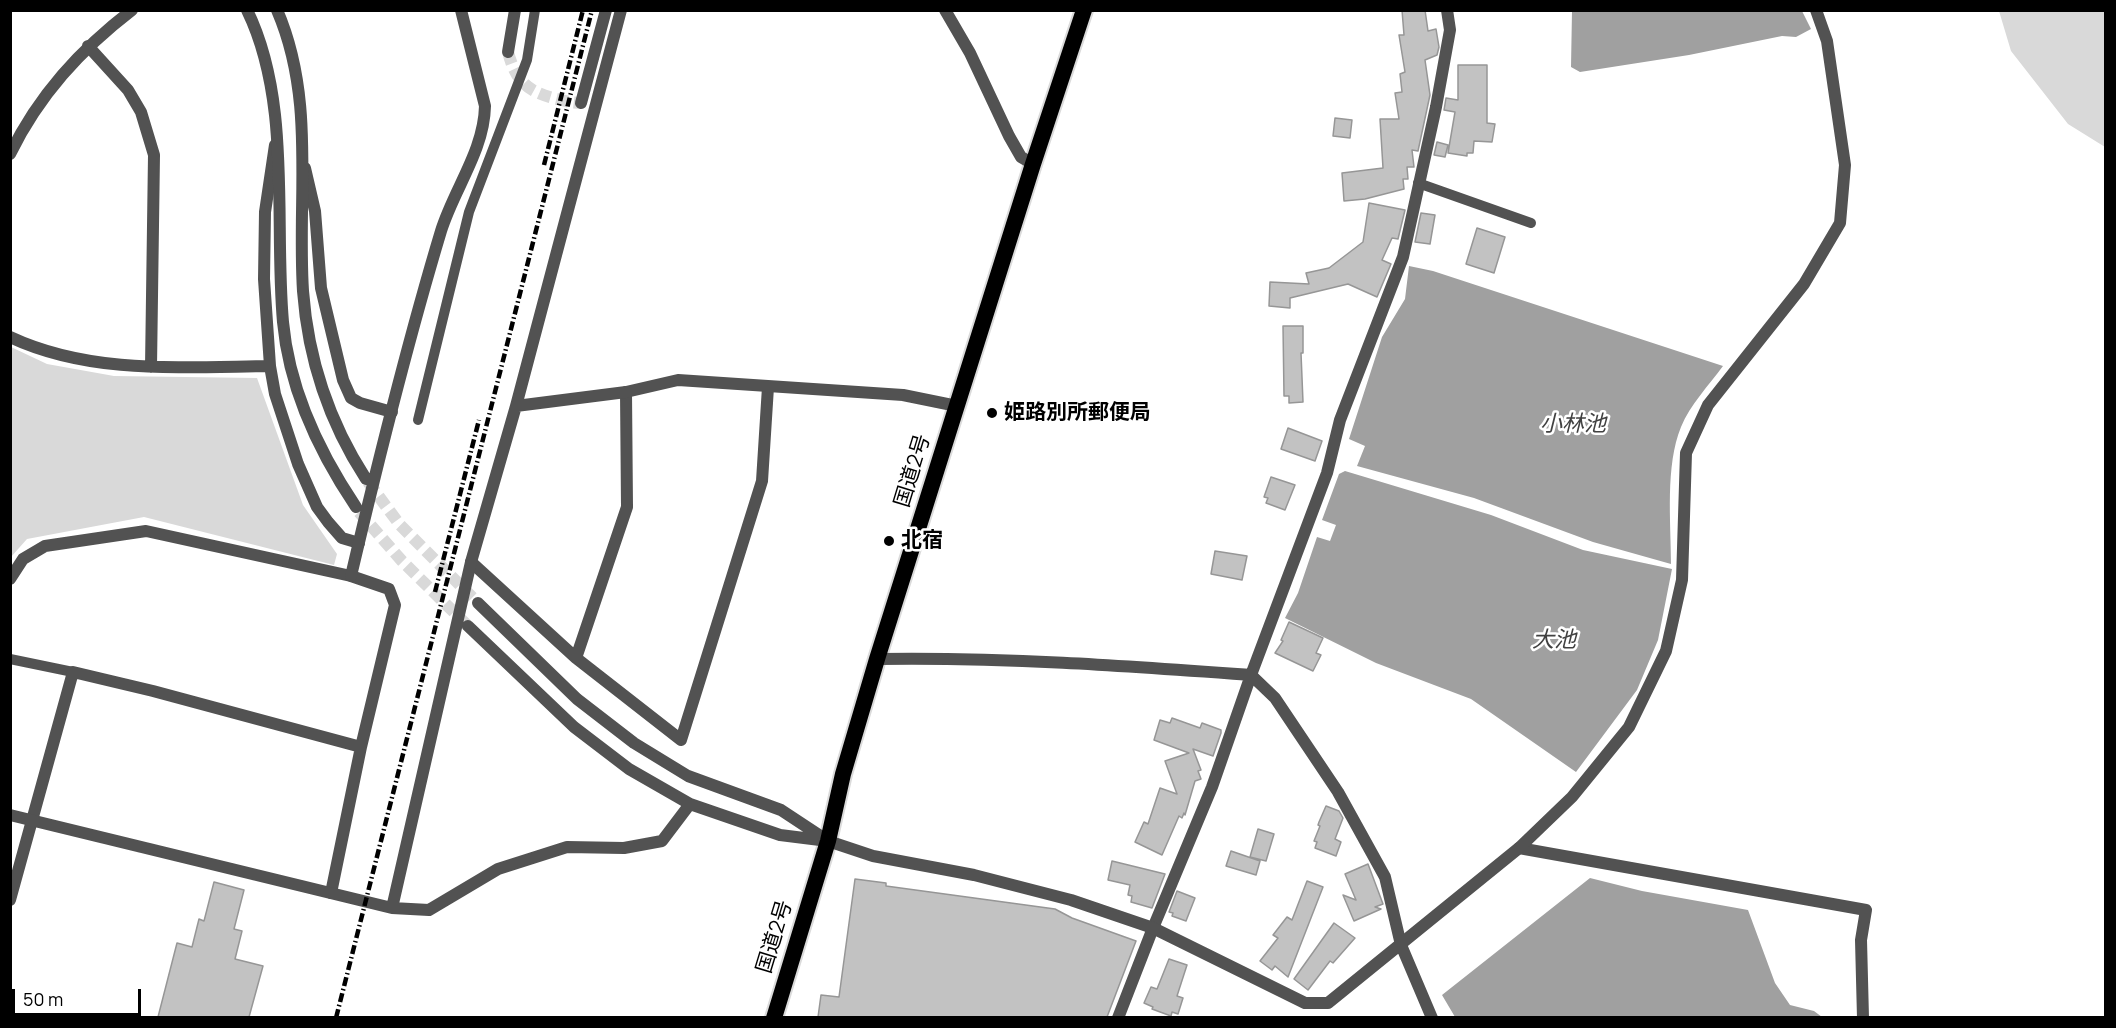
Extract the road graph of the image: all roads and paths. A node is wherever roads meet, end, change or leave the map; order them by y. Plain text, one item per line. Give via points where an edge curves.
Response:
1 (132, 10) edge
2 (247, 10) edge
3 (277, 10) edge
4 (461, 10) edge
5 (515, 10) edge
6 (535, 10) edge
7 (606, 10) edge
8 (621, 10) edge
9 (945, 10) edge
10 (1084, 10) edge
11 (1447, 10) edge
12 (1816, 10) edge
13 (88, 46) junction
14 (508, 52) tunnel mouth
15 (581, 103) dead end
16 (276, 139) junction
17 (10, 154) edge
18 (304, 164) junction
19 (1033, 164) junction
20 (1418, 183) junction
21 (1531, 223) dead end
22 (10, 337) edge
23 (270, 366) junction
24 (151, 367) junction
25 (768, 387) junction
26 (626, 393) junction
27 (516, 406) junction
28 (957, 406) junction
29 (392, 412) junction
30 (417, 420) dead end
31 (366, 479) tunnel mouth
32 (356, 507) tunnel mouth
33 (358, 543) junction
34 (471, 562) junction
35 (351, 576) junction
36 (10, 579) edge
37 (478, 603) tunnel mouth
38 (468, 626) tunnel mouth
39 (576, 658) junction
40 (10, 659) edge
41 (877, 660) junction
42 (73, 672) junction
43 (1251, 675) junction
44 (361, 747) junction
45 (690, 804) junction
46 (10, 815) edge
47 (32, 821) junction
48 (828, 841) junction
49 (1518, 848) junction
50 (331, 892) junction
51 (10, 900) edge
52 (392, 908) junction
53 (1153, 928) junction
54 (1401, 945) junction
55 (774, 1017) edge
56 (1118, 1017) edge
57 (1432, 1017) edge
58 (1863, 1017) edge

1 - 13 street
2 - 16 street via 268,66
3 - 18 street via 296,71
4 - 29 street via 485,106 485,121 442,228
5 - 14 street
6 - 30 lane via 527,60 470,212
7 - 15 street
8 - 27 street
9 - 19 street via 1009,136 1021,157
10 - 19 highway, 国道2号
11 - 20 street via 1450,30
12 - 49 street via 1827,40 1845,165 1840,223 1804,284 1708,405 1686,453 1682,580 1666,651 1629,727 1572,797
13 - 17 street via 42,99
13 - 24 street via 128,90 141,112 154,155
16 - 23 street via 265,212 264,279
16 - 32 street via 281,293 288,351 314,435
18 - 29 street via 315,211 322,296 343,380 351,398
18 - 31 street via 303,291 311,349 335,423
19 - 28 highway, 国道2号
20 - 21 lane
20 - 43 street via 1402,257
22 - 24 street via 65,357
23 - 24 street
23 - 33 street via 275,394 308,488 342,538
25 - 26 street via 678,380
25 - 28 street via 903,395
25 - 39 street via 762,481 681,740
26 - 27 street
26 - 39 street via 627,507
27 - 34 street
28 - 41 highway, 国道2号
29 - 33 street
33 - 35 street
34 - 39 street
34 - 52 street
35 - 36 street via 146,531 45,546 23,559
35 - 44 street via 389,589 395,605
37 - 48 street via 577,699 634,743 688,776 781,810
38 - 45 street via 574,727 629,769
40 - 42 lane
41 - 43 street via 1068,662
41 - 48 highway, 国道2号 via 843,774
42 - 44 street
42 - 47 street
43 - 53 street via 1212,787
43 - 54 street via 1275,698 1338,792 1385,877
44 - 50 street
45 - 48 street via 780,835
45 - 52 street via 662,841 624,848 567,847 498,869 429,910
46 - 47 street
47 - 50 street
47 - 51 street
48 - 53 street via 873,856 974,875 1071,900
48 - 55 highway, 国道2号
49 - 54 street
49 - 58 street via 1866,910 1861,940
50 - 52 street
53 - 54 street via 1305,1003 1328,1003
53 - 56 street
54 - 57 street

